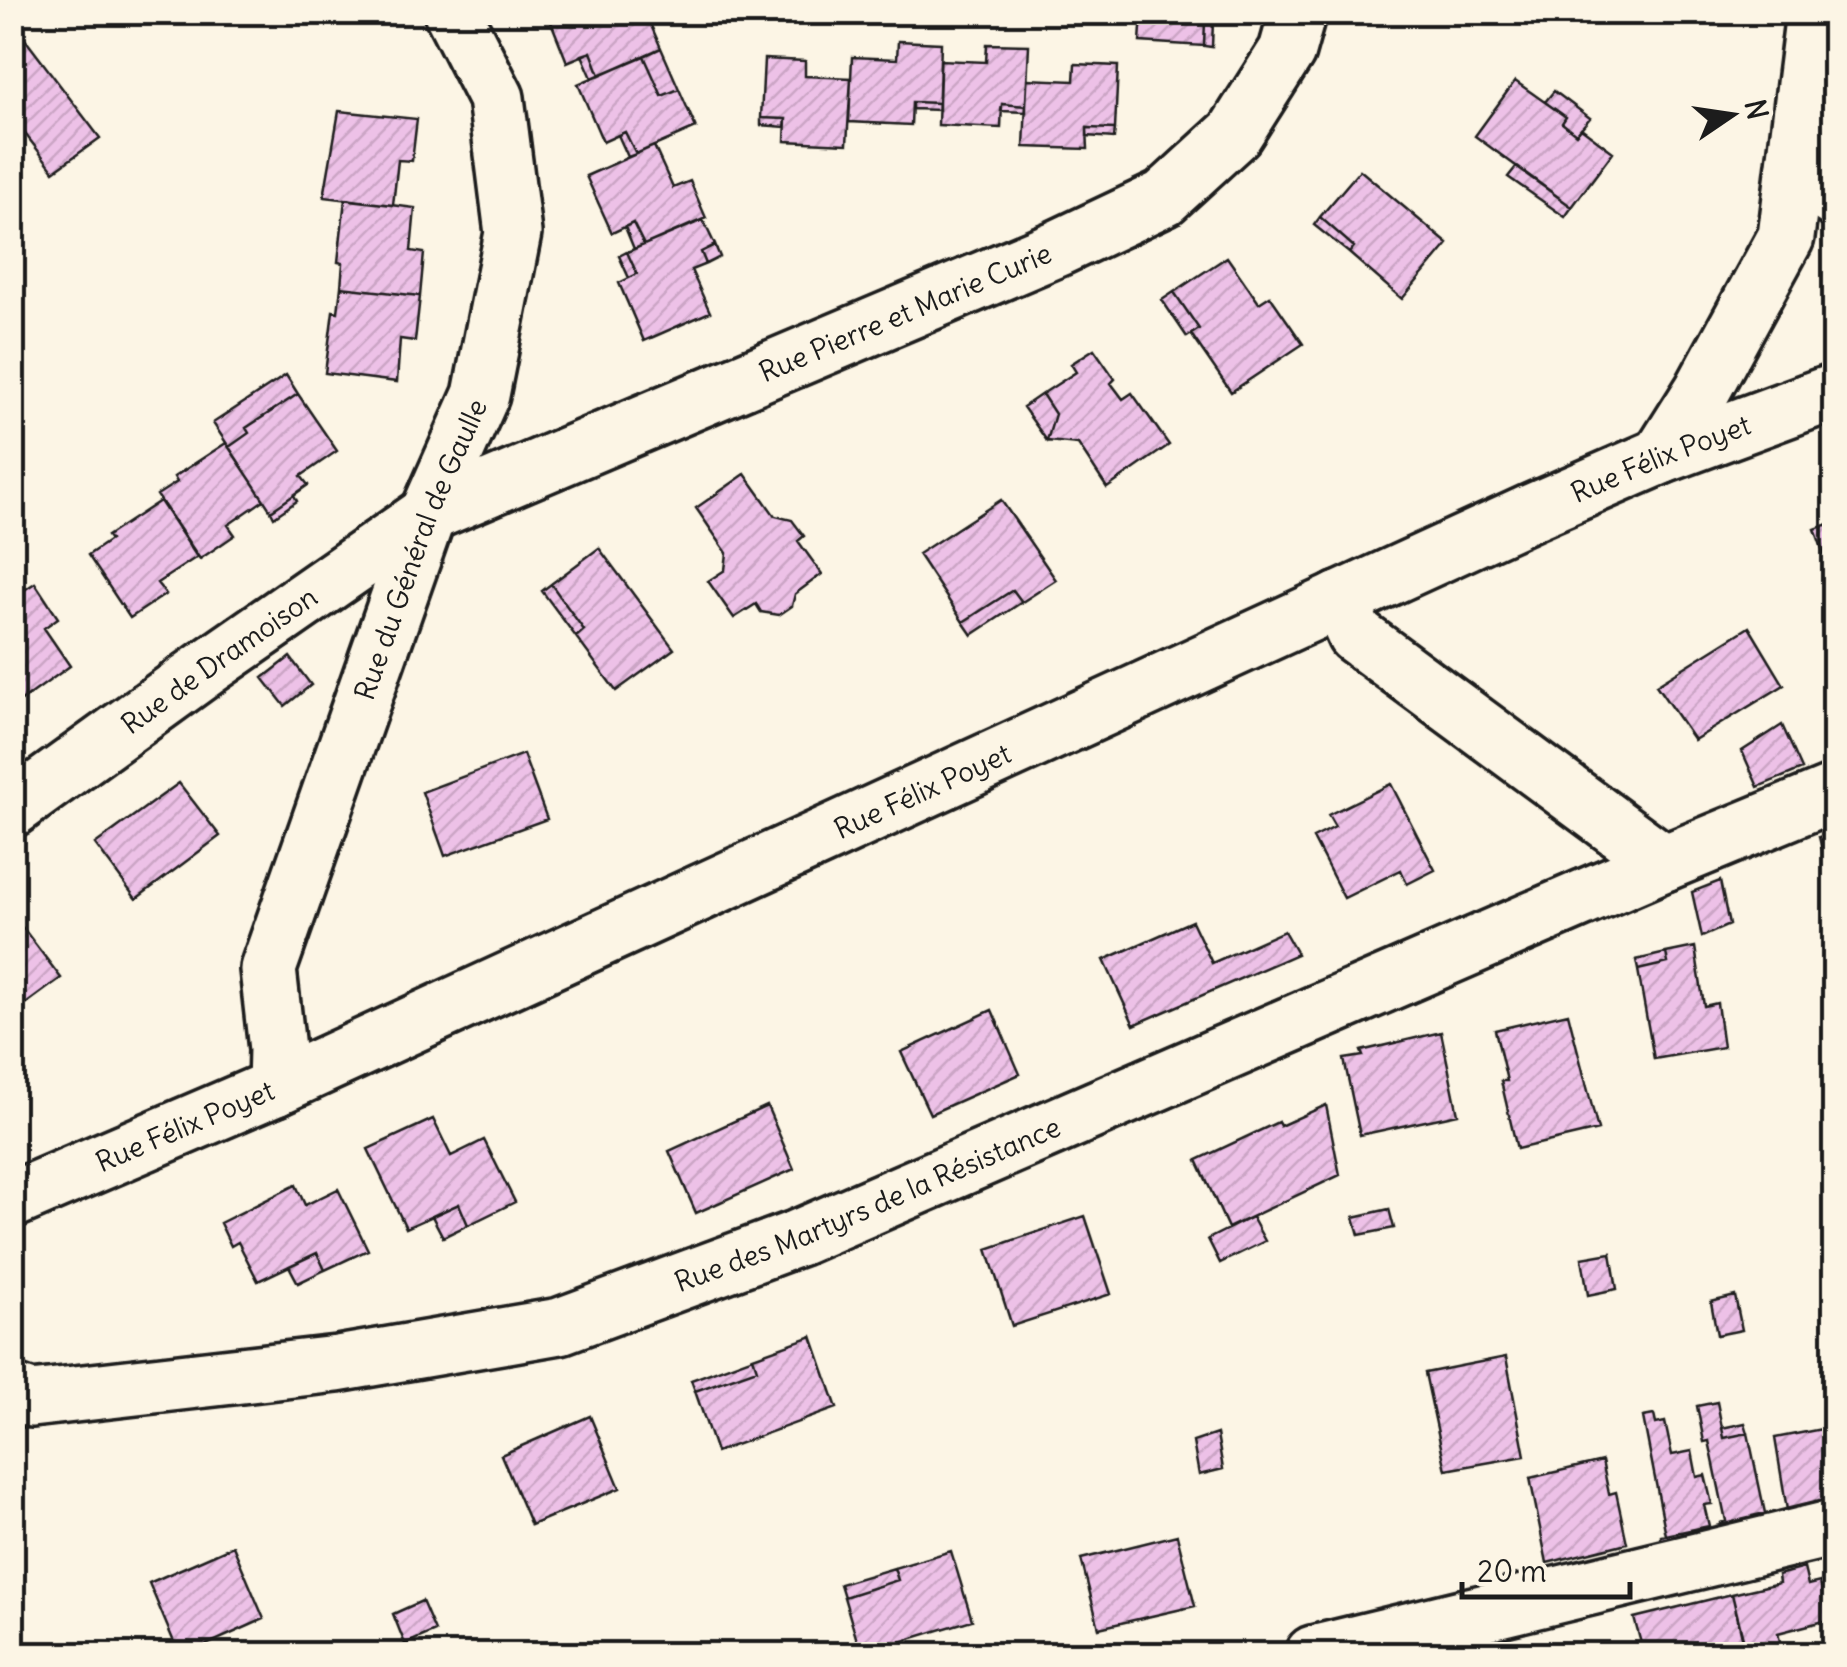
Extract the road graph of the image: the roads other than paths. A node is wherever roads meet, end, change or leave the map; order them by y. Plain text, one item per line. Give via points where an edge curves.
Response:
1 (452, 12) edge
2 (1298, 12) edge
3 (1814, 12) edge
4 (1800, 138) junction
5 (1834, 199) edge
6 (1834, 392) edge
7 (1661, 456) junction
8 (428, 514) junction
9 (1339, 600) junction
10 (1834, 792) edge
11 (12, 809) edge
12 (1664, 863) junction
13 (276, 1087) junction
14 (12, 1200) edge
15 (22, 1396) edge
16 (1834, 1528) edge
17 (1312, 1654) edge

1 - 8 street, Rue du Général de Gaulle via 496,98 513,233 481,395
2 - 8 street, Rue Pierre et Marie Curie via 1287,51 1235,133 1164,198
3 - 4 street
4 - 5 street
4 - 7 street via 1786,238
6 - 7 street, Rue Félix Poyet
7 - 9 street, Rue Félix Poyet
8 - 11 street, Rue de Dramoison
8 - 13 street, Rue du Général de Gaulle via 268,969
9 - 12 street via 1355,635
9 - 13 street, Rue Félix Poyet
10 - 12 street, Rue des Martyrs de la Résistance
12 - 15 street, Rue des Martyrs de la Résistance via 798,1238 560,1326 337,1364
13 - 14 street, Rue Félix Poyet
16 - 17 street

